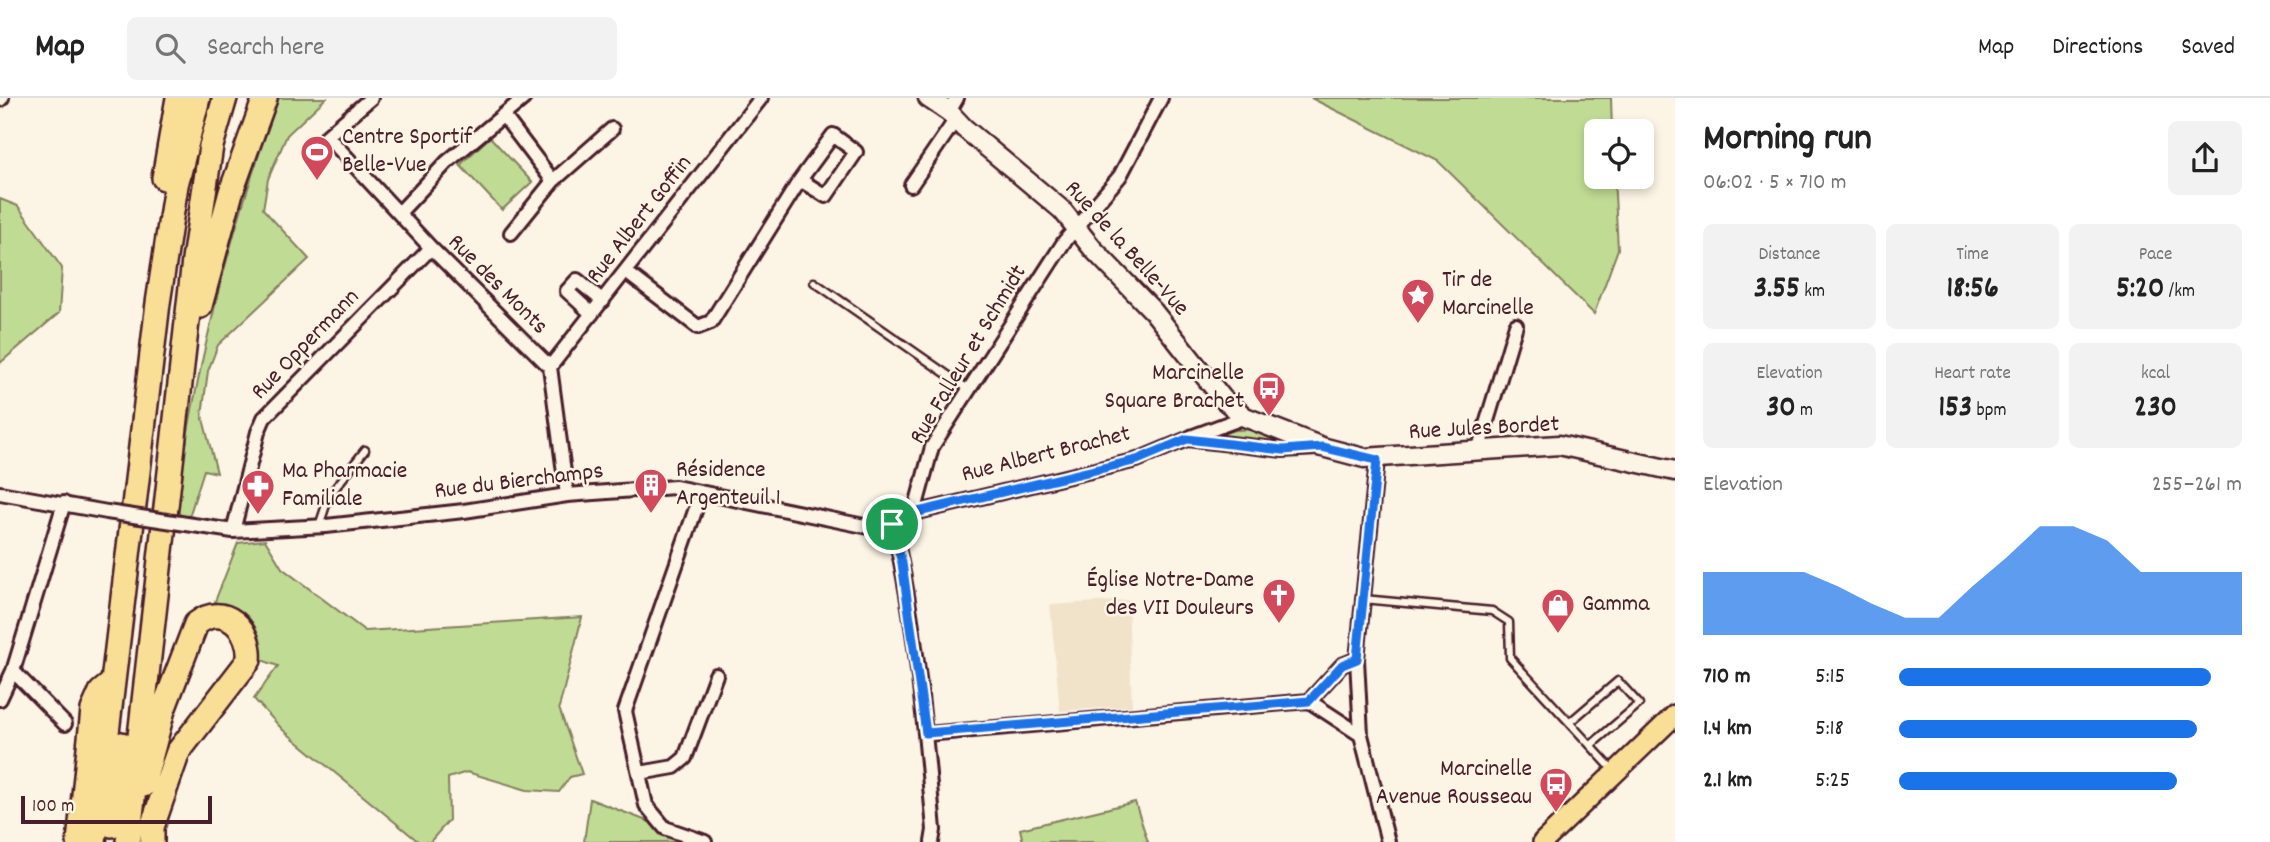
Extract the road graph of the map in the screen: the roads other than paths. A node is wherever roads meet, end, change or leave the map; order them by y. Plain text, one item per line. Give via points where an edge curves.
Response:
1 (178, 98) edge
2 (198, 98) edge
3 (225, 98) edge
4 (265, 98) edge
5 (371, 98) edge
6 (524, 98) edge
7 (761, 98) edge
8 (928, 98) edge
9 (1161, 98) edge
10 (954, 109) edge
11 (503, 115) junction
12 (612, 129) dead end
13 (800, 180) junction
14 (553, 181) junction
15 (911, 185) dead end
16 (399, 214) junction
17 (1077, 227) junction
18 (510, 233) dead end
19 (431, 248) junction
20 (194, 260) junction
21 (626, 272) junction
22 (814, 282) dead end
23 (603, 301) junction
24 (592, 314) junction
25 (1516, 325) dead end
26 (155, 333) junction
27 (550, 367) junction
28 (181, 369) junction
29 (968, 389) junction
30 (1245, 417) junction
31 (1187, 439) junction
32 (1322, 447) junction
33 (365, 450) dead end
34 (1478, 450) junction
35 (1377, 460) junction
36 (1675, 471) edge
37 (0, 493) edge
38 (701, 494) junction
39 (567, 495) junction
40 (64, 503) junction
41 (914, 513) junction
42 (892, 524) junction
43 (319, 526) junction
44 (233, 531) junction
45 (1362, 599) junction
46 (1357, 659) junction
47 (13, 671) junction
48 (716, 675) dead end
49 (114, 681) junction
50 (0, 699) edge
51 (1309, 701) junction
52 (1675, 715) edge
53 (1570, 722) junction
54 (65, 724) dead end
55 (926, 733) junction
56 (1361, 735) junction
57 (146, 741) junction
58 (1591, 745) junction
59 (1615, 772) junction
60 (640, 773) junction
61 (122, 838) edge
62 (79, 842) edge
63 (94, 842) edge
64 (152, 842) edge
65 (705, 842) edge
66 (932, 842) edge
67 (1388, 842) edge
68 (1542, 842) edge

1 - 26 highway via 147,302
2 - 26 highway via 176,185
3 - 20 highway via 211,146
4 - 28 highway via 230,192
5 - 16 street, Rue des Monts via 327,136
6 - 11 street
7 - 21 street, Rue Albert Goffin
8 - 10 street, Rue de la Belle-Vue
9 - 17 street, Rue Falleur et Schmidt via 1120,176
10 - 15 street
10 - 17 street, Rue de la Belle-Vue
11 - 14 street
11 - 16 street via 447,162
12 - 14 street
13 - 13 street via 833,135 856,152 826,196
13 - 21 street via 712,322 698,327
14 - 18 street
16 - 19 street, Rue des Monts
17 - 29 street, Rue Falleur et Schmidt
17 - 30 street, Rue de la Belle-Vue via 1153,311 1223,399
19 - 27 street, Rue des Monts
19 - 44 street, Rue Oppermann via 264,418
20 - 28 highway
20 - 61 highway via 180,286
21 - 23 street, Rue Albert Goffin
22 - 29 lane
23 - 24 street, Rue Albert Goffin
23 - 24 street via 577,279 567,291
24 - 27 street, Rue Albert Goffin
25 - 34 street
26 - 49 highway
27 - 39 street, Rue des Monts
28 - 57 highway
29 - 41 street, Rue Falleur et Schmidt via 932,447
30 - 31 street, Rue Albert Brachet
30 - 32 street, Rue Albert Brachet
31 - 32 street, Rue Albert Brachet via 1283,450
31 - 41 street, Rue Albert Brachet via 1137,460
32 - 35 street, Rue Albert Brachet
33 - 43 lane via 328,496
34 - 35 street, Rue Jules Bordet
34 - 36 street, Rue Jules Bordet via 1559,445
35 - 45 street
37 - 40 street, Rue du Bierchamps
38 - 39 street, Rue du Bierchamps via 675,487
38 - 42 street, Rue du Bierchamps via 869,527
38 - 60 street via 626,701
39 - 43 street, Rue du Bierchamps
40 - 44 street, Rue du Bierchamps, bridge
40 - 47 street
41 - 42 street, Rue du Bierchamps
42 - 55 street via 902,563
43 - 44 street, Rue du Bierchamps
45 - 46 street
45 - 53 lane via 1492,611 1509,622 1510,658
46 - 51 street via 1342,665
46 - 56 street
47 - 50 street
47 - 54 street
48 - 60 street via 685,758 674,767
49 - 62 highway via 101,692 93,710
49 - 63 highway
51 - 55 street
51 - 56 street
52 - 59 main road
53 - 58 lane
53 - 58 lane via 1618,681 1639,704
55 - 66 street
56 - 67 street
57 - 61 highway
57 - 64 highway via 196,624 217,615 231,618 243,631 249,660 178,752 152,827
58 - 59 lane
59 - 68 main road
60 - 65 street via 646,805 654,819 665,828

